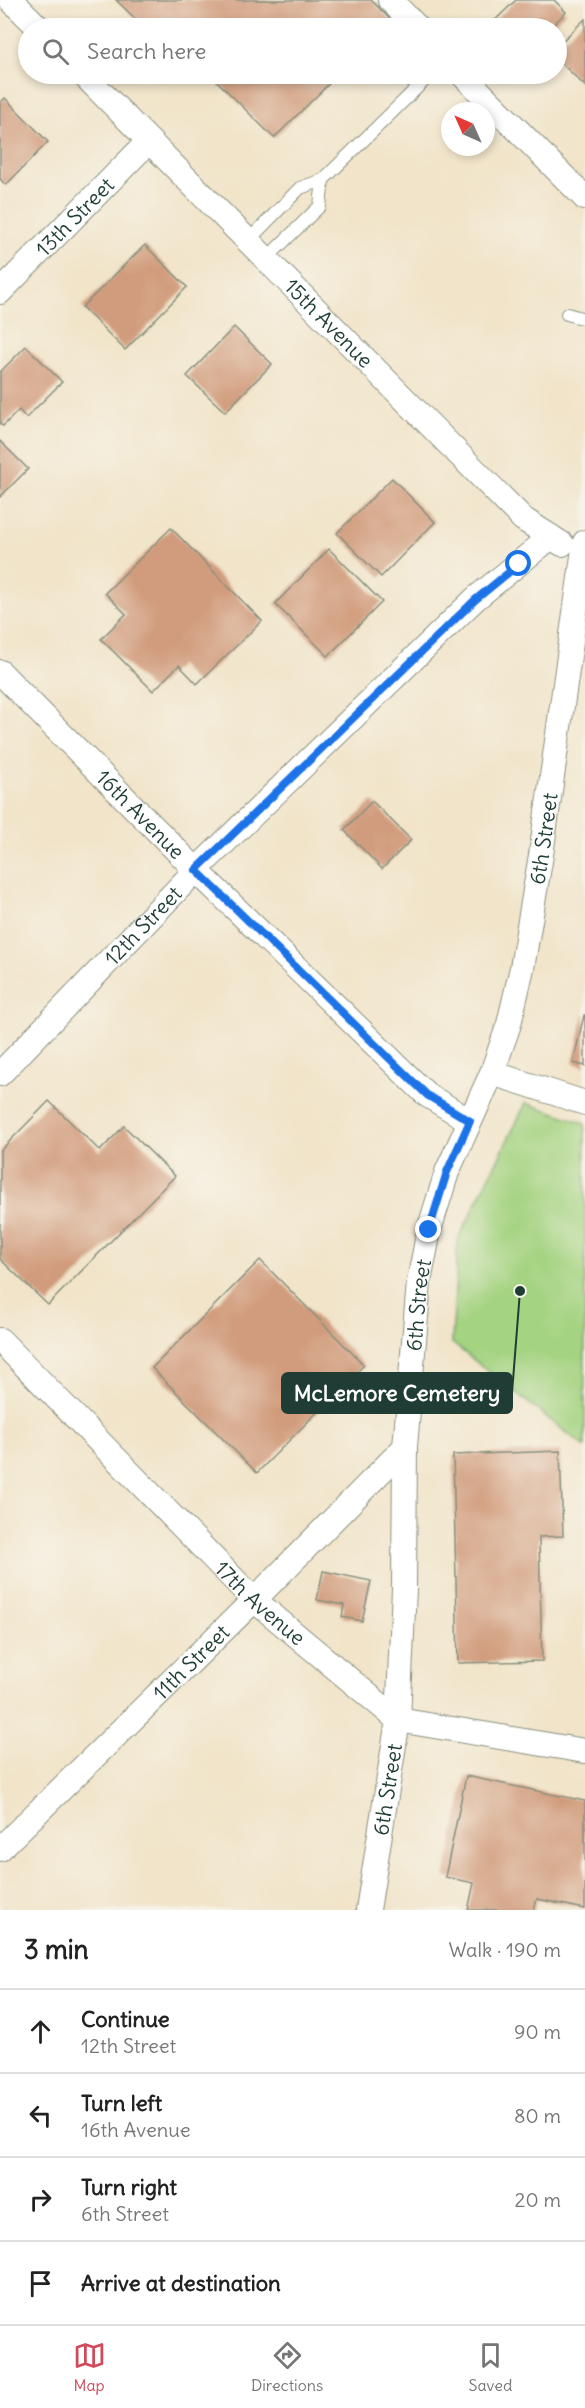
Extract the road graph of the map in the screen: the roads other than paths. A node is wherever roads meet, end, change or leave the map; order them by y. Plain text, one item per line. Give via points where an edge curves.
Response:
1 (11, 0) edge
2 (390, 0) edge
3 (29, 18) edge
4 (408, 18) edge
5 (93, 84) edge
6 (421, 84) edge
7 (472, 84) edge
8 (149, 141) junction
9 (323, 180) junction
10 (585, 198) edge
11 (248, 241) junction
12 (266, 259) junction
13 (0, 292) edge
14 (567, 314) dead end
15 (585, 319) edge
16 (552, 537) junction
17 (584, 552) edge
18 (0, 672) edge
19 (196, 870) junction
20 (492, 1073) junction
21 (0, 1074) edge
22 (585, 1102) edge
23 (470, 1121) junction
24 (0, 1340) edge
25 (405, 1447) junction
26 (254, 1600) junction
27 (398, 1720) junction
28 (585, 1751) edge
29 (0, 1849) edge
30 (368, 1910) edge

1 - 3 street
2 - 4 street
5 - 8 street, 15th Avenue
6 - 9 lane
7 - 10 street
8 - 11 street, 15th Avenue
8 - 13 street, 13th Street
9 - 11 lane via 300,188
9 - 12 lane via 320,206
11 - 12 street, 15th Avenue
12 - 16 street, 15th Avenue via 523,519
14 - 15 lane
16 - 17 street, 15th Avenue
16 - 19 street, 12th Street via 475,600
17 - 20 street, 6th Street via 542,855 522,968
18 - 19 street, 16th Avenue
19 - 21 street, 12th Street
19 - 23 street, 16th Avenue via 427,1095
20 - 22 street
20 - 23 street, 6th Street
23 - 25 street, 6th Street via 447,1172 427,1240 419,1282
24 - 26 street, 17th Avenue
25 - 26 street, 11th Street
25 - 27 street, 6th Street
26 - 27 street, 17th Avenue
26 - 29 street, 11th Street
27 - 28 street
27 - 30 street, 6th Street

